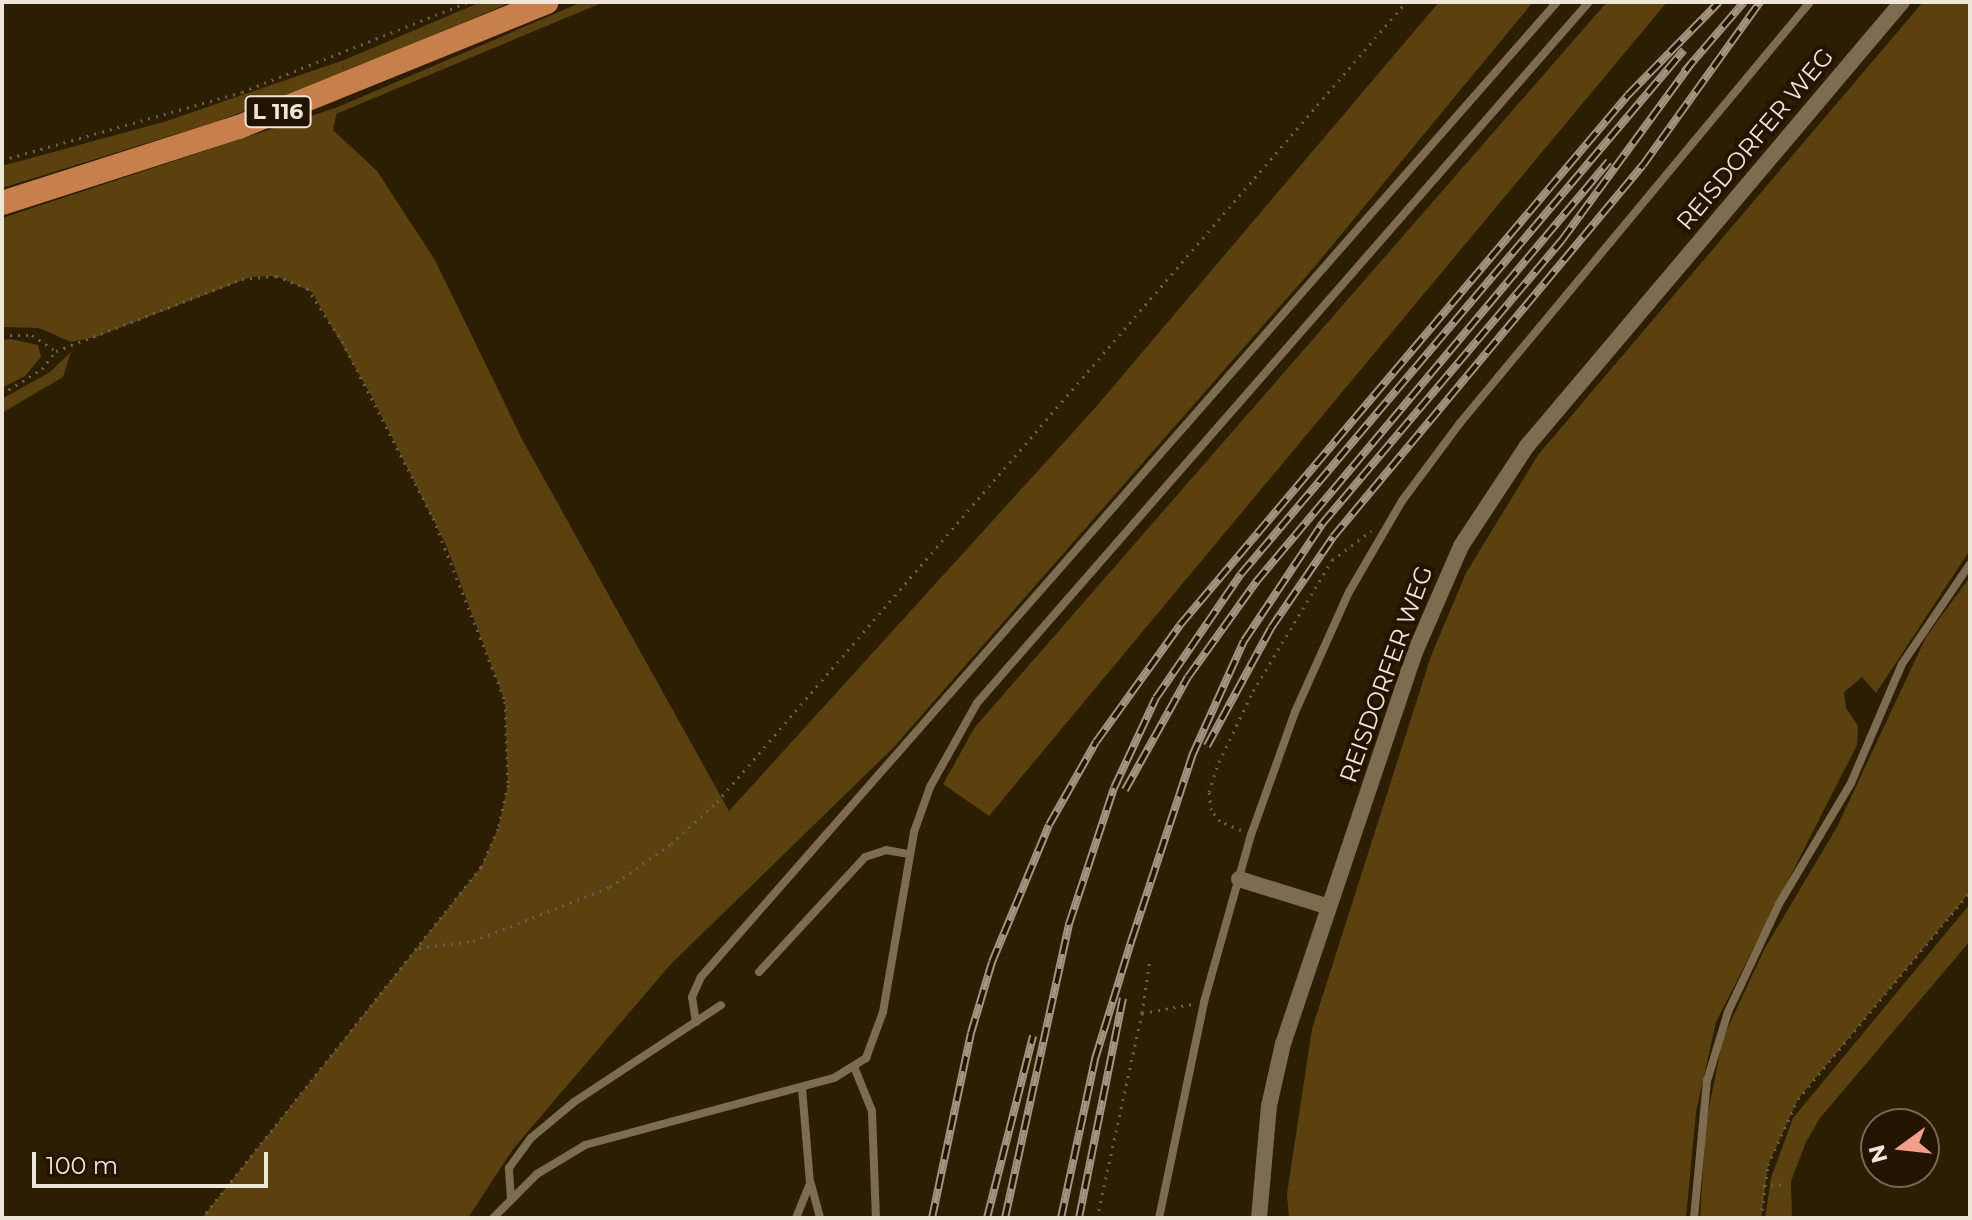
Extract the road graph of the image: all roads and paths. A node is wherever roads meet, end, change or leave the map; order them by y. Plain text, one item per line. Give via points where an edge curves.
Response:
1 (468, 2) edge
2 (547, 2) edge
3 (1406, 2) edge
4 (1557, 2) edge
5 (1589, 2) edge
6 (1810, 2) edge
7 (1902, 2) edge
8 (2, 160) edge
9 (2, 203) edge
10 (2, 335) edge
11 (56, 351) junction
12 (2, 394) edge
13 (1388, 523) junction
14 (1970, 564) edge
15 (1251, 835) junction
16 (908, 854) junction
17 (1239, 879) junction
18 (1970, 892) edge
19 (1329, 907) junction
20 (419, 948) junction
21 (1150, 959) dead end
22 (759, 972) dead end
23 (1204, 1002) junction
24 (721, 1005) dead end
25 (1142, 1013) junction
26 (696, 1022) junction
27 (855, 1069) junction
28 (802, 1087) junction
29 (810, 1183) junction
30 (1784, 1184) dead end
31 (1763, 1186) junction
32 (511, 1199) junction
33 (202, 1218) edge
34 (493, 1218) edge
35 (796, 1218) edge
36 (820, 1218) edge
37 (876, 1218) edge
38 (1097, 1218) edge
39 (1159, 1218) edge
40 (1259, 1218) edge
41 (1694, 1218) edge
42 (1761, 1218) edge

1 - 8 path via 242,92
2 - 9 main road, L 116 via 274,114
3 - 20 path via 717,802 671,844 610,887 473,941
4 - 26 lane via 701,977 692,997
5 - 16 lane via 977,703 930,787
6 - 13 lane via 1460,423
7 - 19 street, REISDORFER WEG via 1500,481 1432,607
10 - 11 path via 32,335
11 - 12 path via 42,369
11 - 20 path via 251,277 289,279 307,288 322,305 446,545 507,712 509,773 498,829 481,867
13 - 15 lane via 1319,656
13 - 15 path via 1349,542 1332,560 1226,746 1210,786 1211,810 1220,821
14 - 41 lane via 1895,677 1851,783 1779,904 1728,1012 1707,1081
15 - 17 lane
16 - 22 lane via 886,850 865,857
16 - 27 lane via 878,1032
17 - 19 street
17 - 23 lane
18 - 31 path via 1798,1099 1776,1141
19 - 40 street, REISDORFER WEG via 1274,1075
20 - 33 path
21 - 25 path
23 - 25 path
23 - 39 lane
24 - 26 lane
25 - 38 path
26 - 32 lane via 574,1102 531,1138 509,1168
27 - 28 lane
27 - 37 lane via 872,1111
28 - 29 lane
28 - 32 lane via 585,1145 552,1163
29 - 35 lane
29 - 36 lane
30 - 31 path
31 - 42 path
32 - 34 lane

